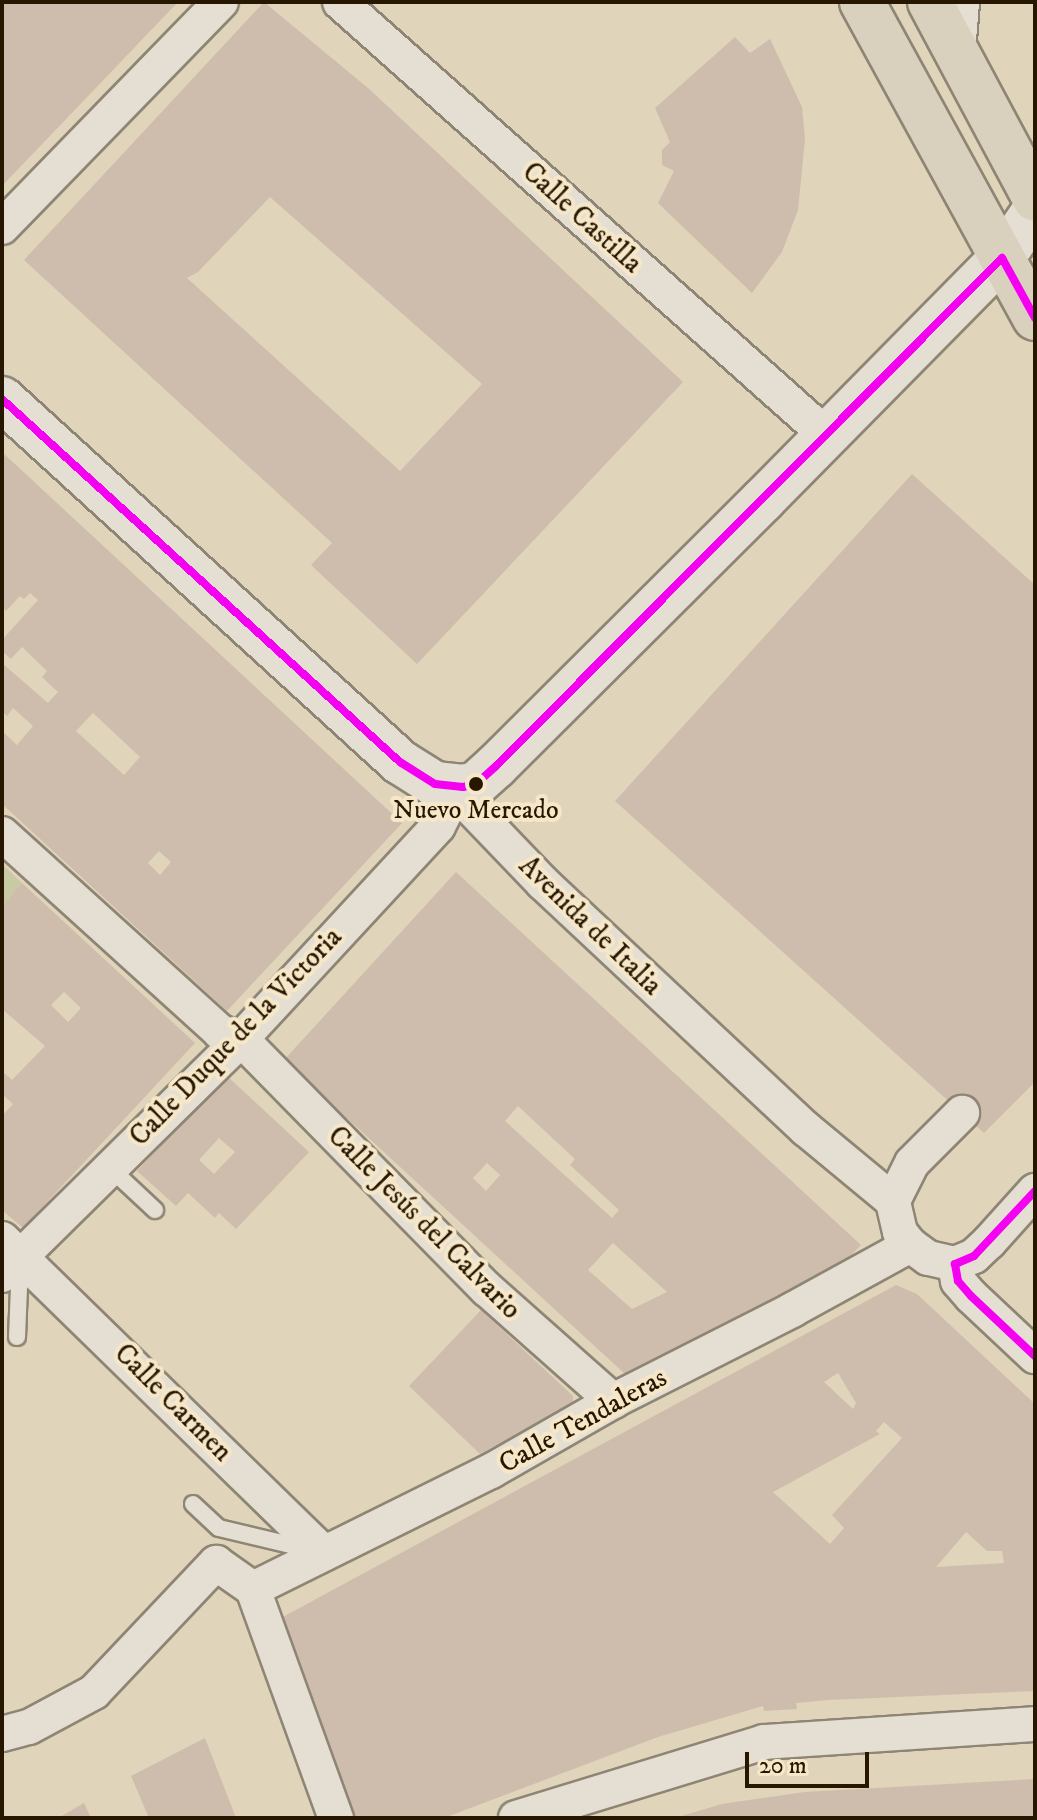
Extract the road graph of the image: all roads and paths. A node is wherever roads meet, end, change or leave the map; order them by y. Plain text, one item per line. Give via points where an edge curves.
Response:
1 (221, 2) edge
2 (340, 2) edge
3 (862, 2) edge
4 (930, 2) edge
5 (962, 2) edge
6 (958, 53) junction
7 (1035, 199) edge
8 (1035, 210) edge
9 (2, 227) edge
10 (1002, 258) junction
11 (1035, 318) edge
12 (2, 399) edge
13 (825, 434) junction
14 (450, 786) junction
15 (2, 834) edge
16 (241, 1039) junction
17 (962, 1113) dead end
18 (109, 1167) junction
19 (1035, 1191) edge
20 (893, 1201) junction
21 (155, 1210) dead end
22 (910, 1245) junction
23 (7, 1257) edge
24 (955, 1264) junction
25 (17, 1337) dead end
26 (1035, 1356) edge
27 (613, 1401) junction
28 (193, 1504) dead end
29 (324, 1553) junction
30 (253, 1589) junction
31 (1035, 1724) edge
32 (2, 1734) edge
33 (336, 1818) edge
34 (516, 1818) edge

1 - 9 street
2 - 13 street, Calle Castilla
3 - 10 main road
4 - 6 main road
5 - 6 street
6 - 7 main road
8 - 10 main road
10 - 11 main road
10 - 13 main road
12 - 14 main road, Avenida de Italia via 400,762 435,784
13 - 14 main road via 496,766 476,784
14 - 16 street, Calle Duque de la Victoria via 449,804 438,826
14 - 20 street, Avenida de Italia via 543,883 806,1129
15 - 16 street, Calle Jesús del Calvario via 220,1032
16 - 18 street, Calle Duque de la Victoria
16 - 27 street, Calle Jesús del Calvario via 487,1289
17 - 20 street via 912,1163
18 - 21 lane
18 - 23 street, Calle Duque de la Victoria
19 - 24 street via 974,1256
20 - 22 street via 900,1232
22 - 24 street via 928,1258
22 - 27 street, Calle Tendaleras
23 - 25 lane
23 - 29 street, Calle Carmen
24 - 26 street via 958,1281 971,1296
27 - 29 street, Calle Tendaleras via 491,1471
28 - 29 lane via 219,1528
29 - 30 street, Calle Tendaleras
30 - 32 street via 216,1563 94,1692 29,1727
30 - 33 street
31 - 34 street via 764,1742

